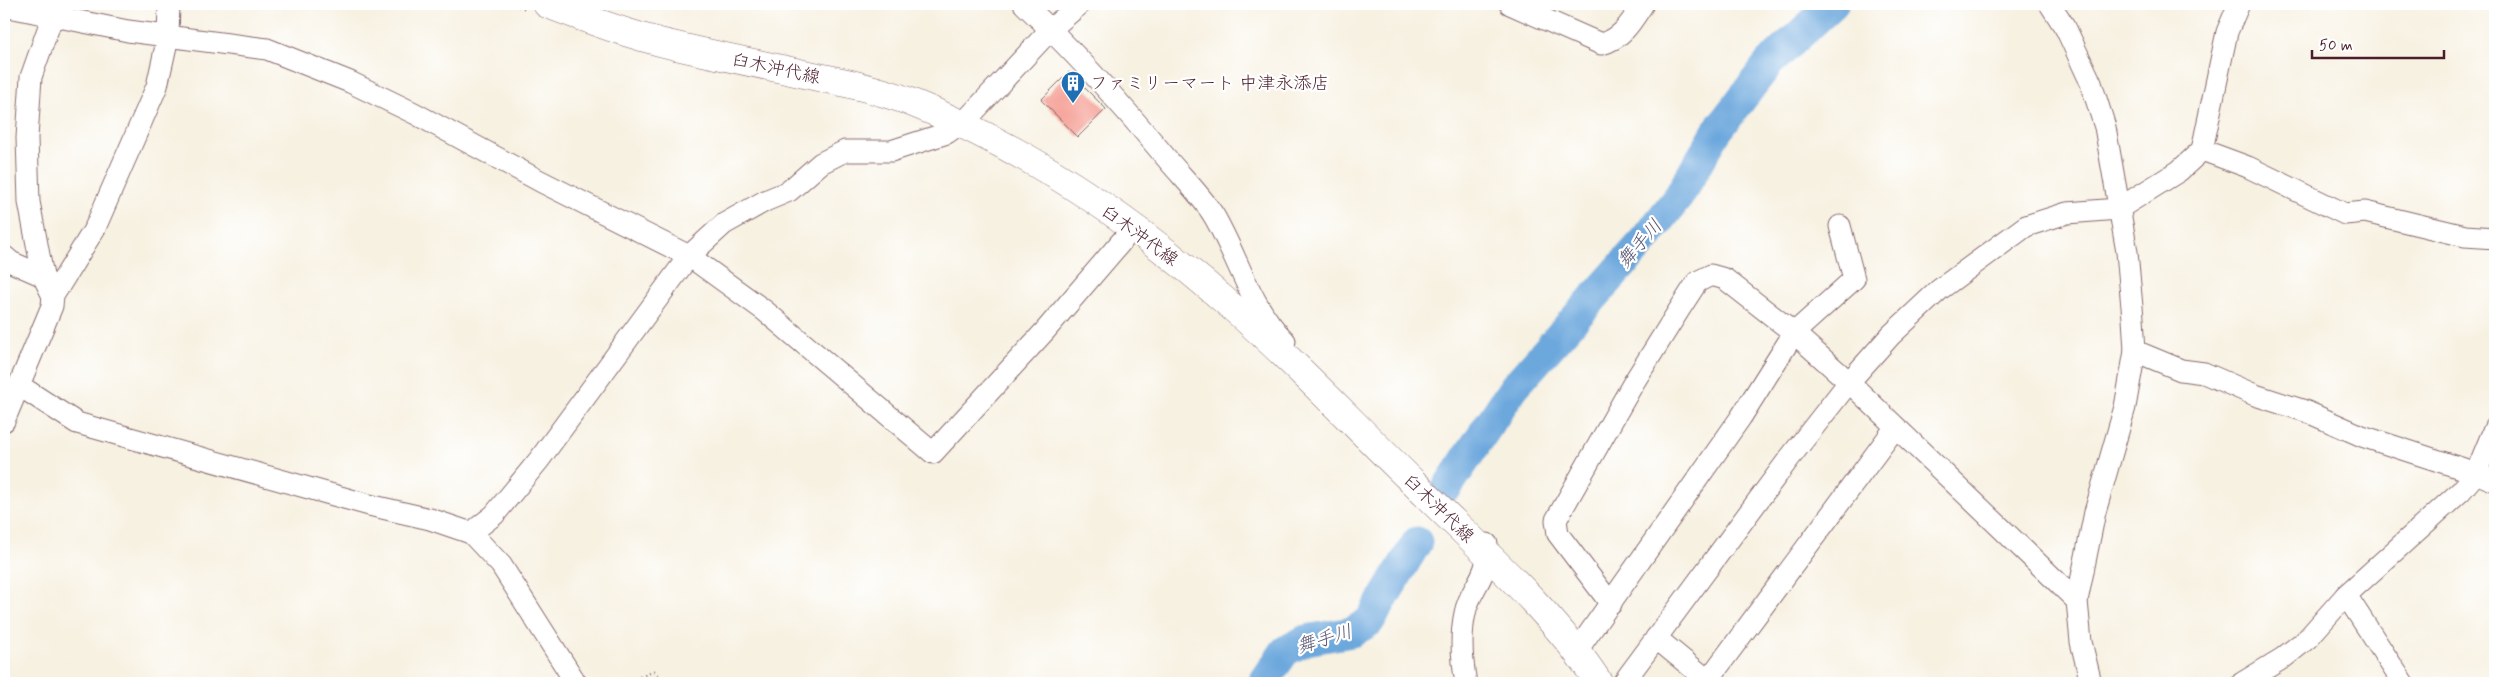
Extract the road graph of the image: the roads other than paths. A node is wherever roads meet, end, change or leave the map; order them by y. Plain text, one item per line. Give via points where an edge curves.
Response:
1 (169, 4) edge
2 (547, 4) edge
3 (1024, 4) edge
4 (1080, 4) edge
5 (1510, 4) edge
6 (1643, 4) edge
7 (2050, 4) edge
8 (2239, 4) edge
9 (4, 6) edge
10 (53, 15) junction
11 (1051, 29) junction
12 (168, 37) junction
13 (960, 123) junction
14 (2202, 150) junction
15 (2118, 209) junction
16 (1840, 226) dead end
17 (1133, 228) junction
18 (2495, 238) edge
19 (4, 256) edge
20 (689, 256) junction
21 (43, 276) junction
22 (52, 296) junction
23 (1794, 333) junction
24 (2135, 351) junction
25 (1849, 382) junction
26 (20, 386) junction
27 (4, 421) edge
28 (2495, 427) edge
29 (1895, 428) junction
30 (2476, 473) junction
31 (2495, 481) edge
32 (471, 533) junction
33 (1489, 556) junction
34 (2346, 595) junction
35 (2077, 601) junction
36 (1611, 604) junction
37 (1656, 638) junction
38 (1576, 652) junction
39 (1709, 682) edge
40 (576, 683) edge
41 (1466, 683) edge
42 (1599, 683) edge
43 (1623, 683) edge
44 (2091, 683) edge
45 (2242, 683) edge
46 (2403, 683) edge

1 - 12 street
2 - 13 main road, 臼木沖代線 via 672,46 883,92
3 - 11 street
4 - 11 street
5 - 6 street via 1601,44 1613,41
7 - 15 street via 2066,28 2097,101 2105,127
8 - 14 street via 2227,32
9 - 10 street
10 - 12 street via 128,32
10 - 21 street via 31,77 28,138 29,202
11 - 13 street
11 - 33 street via 1130,114 1213,215 1254,299 1279,335 1482,534 1487,541
12 - 20 street via 267,49 350,82
12 - 22 street via 157,86 94,228
13 - 17 main road, 臼木沖代線 via 1035,163
13 - 20 street via 946,133 891,150 845,151 821,163 789,191 724,224
14 - 15 street via 2179,171
14 - 18 street via 2248,167 2345,214 2366,212 2465,236
15 - 24 street via 2126,252
15 - 25 street via 2067,213 2026,226 1939,290 1891,335
16 - 23 street via 1854,279
17 - 20 street via 934,453 765,311
17 - 33 main road, 臼木沖代線 via 1267,338
19 - 21 street via 10,262
20 - 32 street via 539,460 494,515
21 - 22 street
22 - 26 street via 52,306
23 - 25 street
23 - 36 street via 1741,417
23 - 36 street via 1725,279 1711,275 1697,282 1634,382 1556,520 1558,534
24 - 30 street via 2181,370 2204,374 2305,411 2362,436
24 - 35 street via 2125,407 2095,512
25 - 29 street
25 - 37 street
26 - 27 street
26 - 32 street via 77,423
28 - 30 street
29 - 35 street
29 - 39 street
30 - 31 street
30 - 34 street
32 - 40 street via 501,565
33 - 38 main road, 臼木沖代線
33 - 41 street via 1485,572 1465,612 1462,664
34 - 45 street via 2308,638
34 - 46 street
35 - 44 street via 2081,642
36 - 38 street
37 - 39 street
37 - 43 street
38 - 42 main road, 臼木沖代線

